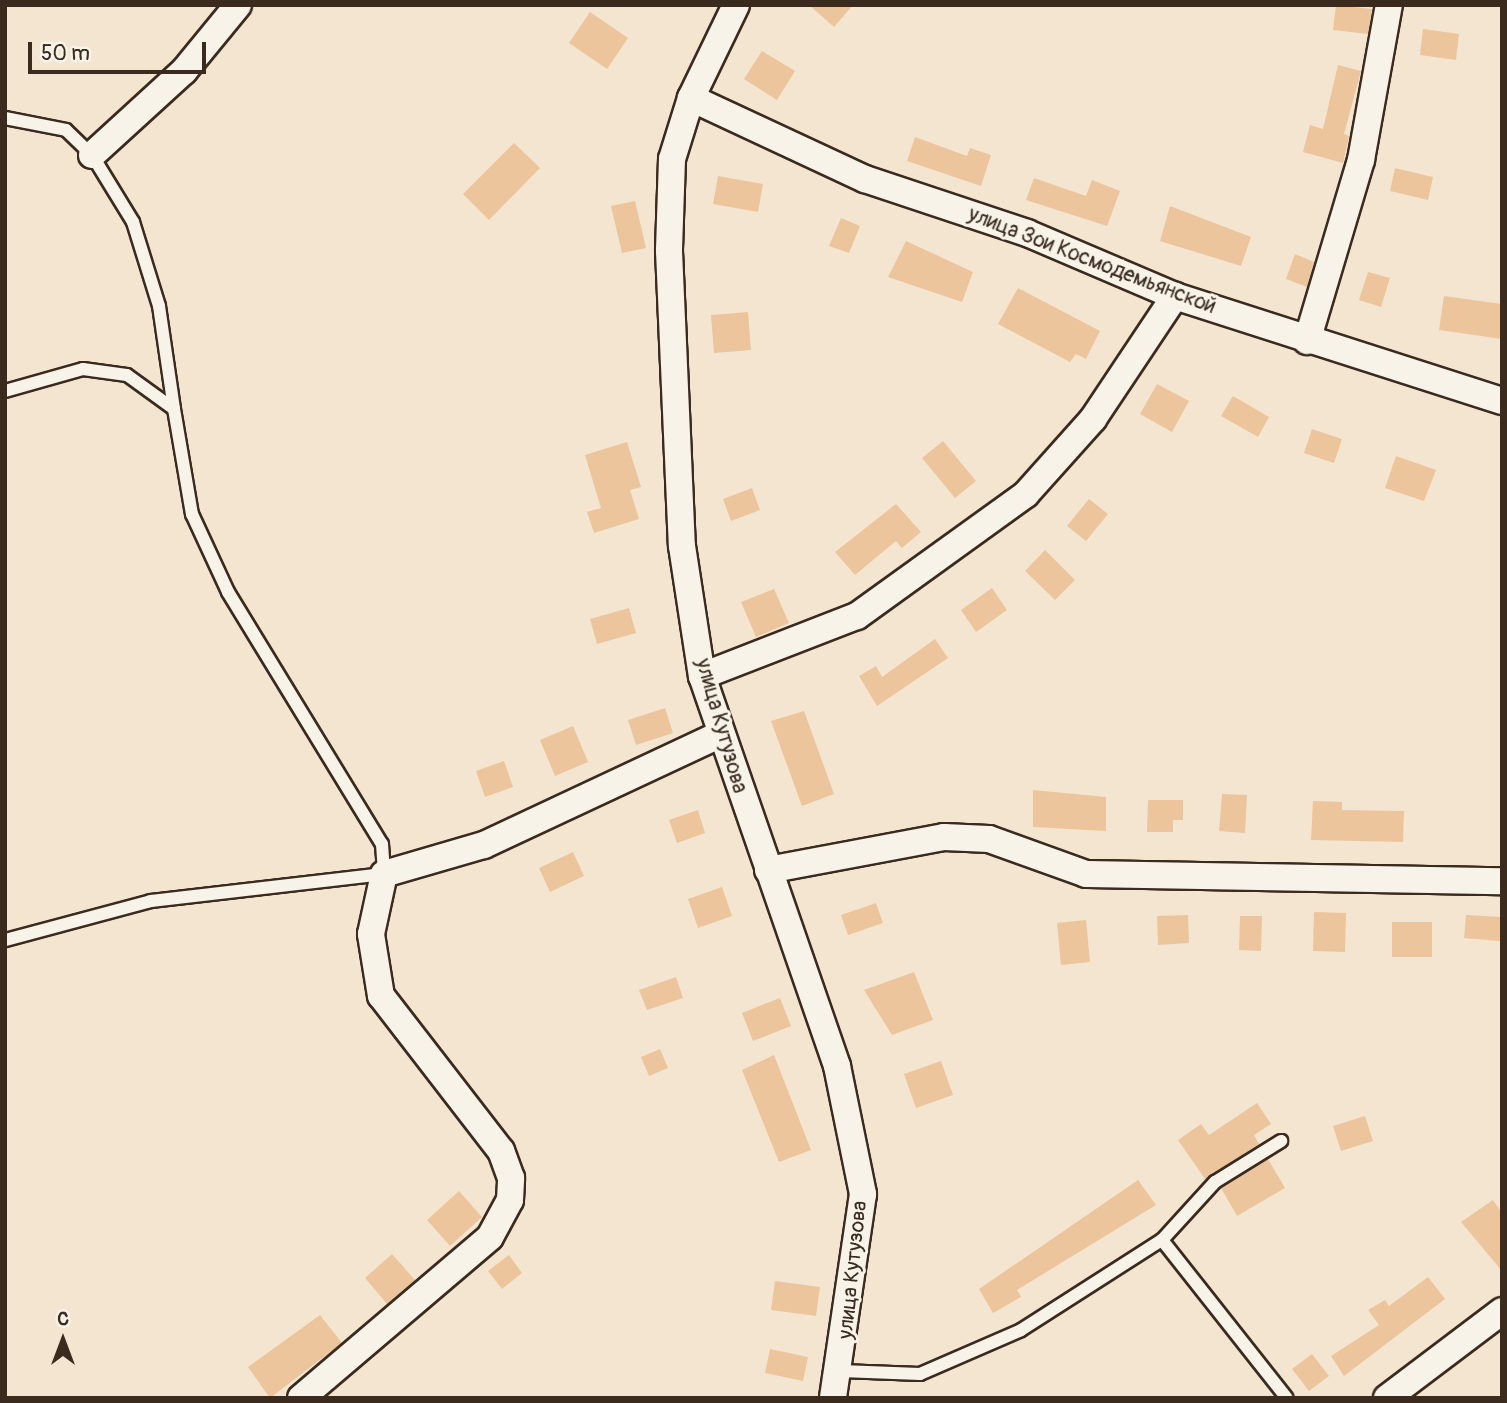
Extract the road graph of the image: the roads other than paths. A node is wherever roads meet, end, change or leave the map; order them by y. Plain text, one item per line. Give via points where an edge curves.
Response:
1 (238, 5) edge
2 (736, 5) edge
3 (1389, 5) edge
4 (691, 98) junction
5 (5, 118) edge
6 (92, 155) junction
7 (1175, 296) junction
8 (1307, 341) junction
9 (5, 391) edge
10 (1502, 401) edge
11 (174, 409) junction
12 (702, 676) junction
13 (719, 735) junction
14 (768, 870) junction
15 (384, 874) junction
16 (1502, 881) edge
17 (5, 940) edge
18 (1281, 1141) dead end
19 (1161, 1240) junction
20 (1502, 1311) edge
21 (841, 1371) junction
22 (301, 1398) edge
23 (833, 1398) edge
24 (1287, 1398) edge
25 (1387, 1398) edge

1 - 6 street via 184,71
2 - 4 street, улица Кутузова
3 - 8 street via 1361,160
4 - 7 street, улица Зои Космодемьянской via 865,179 1027,233
4 - 12 street, улица Кутузова via 672,159 669,251 682,546
5 - 6 lane via 66,130
6 - 11 lane via 133,222 159,306
7 - 8 street, улица Зои Космодемьянской
7 - 12 street via 1093,419 1026,494 857,616
8 - 10 street, улица Зои Космодемьянской
9 - 11 lane via 83,369 127,375
11 - 15 lane via 192,514 228,592 382,844
12 - 13 street, улица Кутузова
13 - 14 street, улица Кутузова
13 - 15 street via 484,845
14 - 16 street via 944,837 989,839 1086,874
14 - 21 street, улица Кутузова via 837,1066 863,1194
15 - 17 lane via 151,901
15 - 22 street via 371,934 381,996 500,1152 512,1178 510,1200 489,1237
18 - 19 lane via 1215,1182
19 - 21 lane via 1021,1329 920,1374
19 - 24 lane
20 - 25 street
21 - 23 street, улица Кутузова

